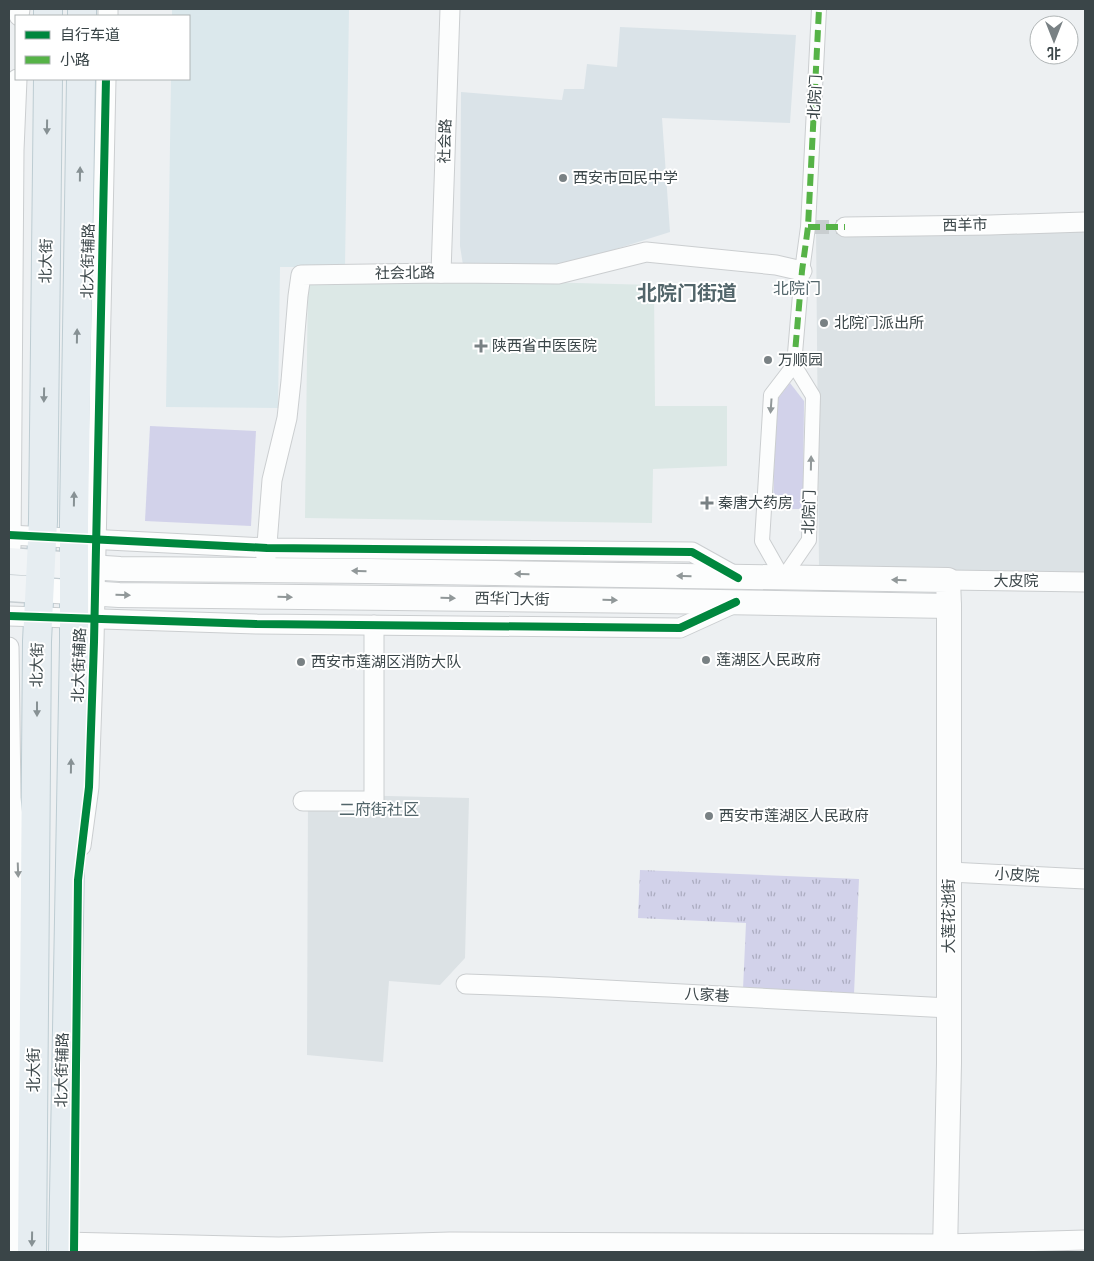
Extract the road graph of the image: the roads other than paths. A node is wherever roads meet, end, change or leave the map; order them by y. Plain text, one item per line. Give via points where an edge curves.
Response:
1 (450, 9) edge
2 (819, 9) edge
3 (17, 80) edge
4 (48, 80) edge
5 (81, 80) edge
6 (106, 80) edge
7 (1085, 222) edge
8 (845, 227) tunnel mouth
9 (802, 271) junction
10 (441, 273) junction
11 (794, 365) junction
12 (10, 535) edge
13 (85, 539) junction
14 (42, 550) junction
15 (266, 559) junction
16 (10, 561) edge
17 (783, 578) junction
18 (948, 580) junction
19 (1085, 582) edge
20 (9, 588) edge
21 (40, 590) junction
22 (84, 593) junction
23 (736, 602) junction
24 (949, 606) junction
25 (9, 616) edge
26 (39, 618) junction
27 (374, 625) junction
28 (9, 637) edge
29 (9, 647) edge
30 (303, 801) dead end
31 (950, 872) junction
32 (1085, 879) edge
33 (466, 984) dead end
34 (949, 1008) junction
35 (19, 1197) edge
36 (1085, 1240) edge
37 (68, 1247) edge
38 (945, 1248) edge
39 (13, 1252) edge
40 (32, 1252) edge

1 - 10 street, 社会路
2 - 9 street, 北院门 via 812,227
3 - 12 street
4 -> 14 main road, 北大街
13 -> 5 main road, 北大街
6 - 13 street, 北大街辅路
7 - 8 street, 西羊市
9 - 10 street, 社会北路 via 776,265 646,252 558,274
9 - 11 street, 北院门
10 - 15 street, 社会北路 via 301,275 287,418 272,480
17 -> 11 street, 北院门 via 809,540 813,396
11 -> 17 street via 771,395 762,541
12 - 14 street
12 - 16 street
13 - 14 street
13 - 15 street
13 - 22 main road, 北大街
14 - 16 main road
14 - 21 main road, 北大街
14 - 22 main road
17 -> 15 street, 西华门大街
15 - 22 street, 西华门大街 via 120,569
16 - 20 street
18 -> 17 street, 西华门大街
18 - 19 street, 大皮院
18 - 24 street, 大莲花池街
20 - 21 main road
20 - 25 street
21 - 22 street
21 - 26 main road, 北大街
22 -> 23 street, 西华门大街
22 - 26 street
22 - 27 street via 257,624
37 -> 22 main road, 北大街
23 - 24 street, 西华门大街
23 - 27 street via 680,628
24 - 31 street, 大莲花池街
25 - 26 street
25 - 28 street
26 -> 35 main road, 北大街
27 - 30 street via 374,802
29 -> 35 street via 11,798 18,866
31 - 32 street, 小皮院
31 - 34 street, 大莲花池街
33 - 34 street, 八家巷
34 - 38 street, 大莲花池街
35 - 39 street
35 -> 40 main road, 北大街
36 - 38 street
37 - 38 street via 279,1247 450,1242

